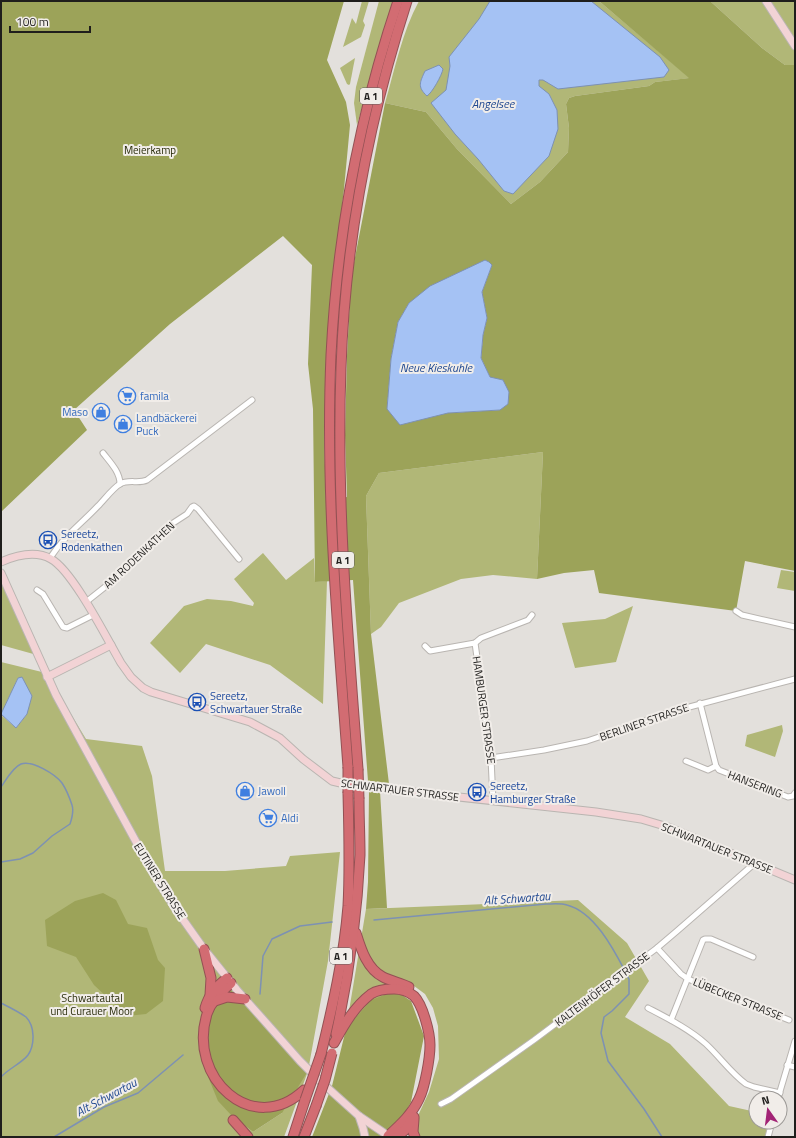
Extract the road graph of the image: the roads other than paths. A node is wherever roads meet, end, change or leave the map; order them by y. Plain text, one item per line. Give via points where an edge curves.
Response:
1 (398, 1) edge
2 (407, 1) edge
3 (766, 1) edge
4 (795, 46) edge
5 (252, 400) dead end
6 (103, 453) dead end
7 (120, 484) junction
8 (50, 558) junction
9 (239, 559) dead end
10 (1, 562) edge
11 (1, 573) edge
12 (37, 590) dead end
13 (86, 602) junction
14 (736, 611) dead end
15 (93, 615) junction
16 (532, 615) dead end
17 (795, 628) edge
18 (475, 643) junction
19 (111, 645) junction
20 (425, 646) dead end
21 (47, 677) junction
22 (795, 679) edge
23 (700, 703) junction
24 (491, 758) junction
25 (686, 761) dead end
26 (716, 766) junction
27 (795, 794) edge
28 (493, 801) junction
29 (755, 863) junction
30 (795, 880) edge
31 (354, 928) junction
32 (657, 948) junction
33 (204, 949) junction
34 (753, 957) dead end
35 (688, 979) junction
36 (229, 980) junction
37 (212, 998) junction
38 (245, 999) junction
39 (648, 1008) dead end
40 (671, 1020) junction
41 (789, 1020) dead end
42 (795, 1041) edge
43 (334, 1043) junction
44 (319, 1053) junction
45 (787, 1065) junction
46 (795, 1066) edge
47 (211, 1089) dead end
48 (763, 1090) edge
49 (780, 1090) edge
50 (218, 1097) dead end
51 (441, 1104) dead end
52 (291, 1110) dead end
53 (359, 1116) junction
54 (414, 1118) junction
55 (248, 1124) dead end
56 (248, 1137) edge
57 (293, 1137) edge
58 (304, 1137) edge
59 (365, 1137) edge
60 (390, 1137) edge
61 (415, 1137) edge

1 - 44 highway, A 1, bridge via 386,35 349,193 338,274 331,356 329,435 332,539 348,767 350,853 348,908 336,991
2 - 31 highway, A 1, bridge via 376,114 359,197 348,275 341,356 342,540 359,799 360,854
3 - 4 street
5 - 7 street via 147,480
6 - 7 street via 120,478
7 - 8 street via 73,529
8 - 10 street, SCHWARTAUER STRASSE via 30,554
8 - 13 street, SCHWARTAUER STRASSE via 67,572
9 - 13 street, AM RODENKATHEN via 194,506 187,514 167,527 115,579
11 - 21 street, EUTINER STRASSE
12 - 15 street via 43,594 63,627 67,628
13 - 15 street, SCHWARTAUER STRASSE
14 - 17 street via 742,615
15 - 19 street, SCHWARTAUER STRASSE
16 - 18 street via 528,620 481,638
18 - 20 street via 430,651
18 - 24 street, HAMBURGER STRASSE
19 - 21 street
19 - 28 street, SCHWARTAUER STRASSE via 131,677 143,688 160,696 263,728 280,738 332,781
21 - 33 street, EUTINER STRASSE via 152,871
22 - 23 street, BERLINER STRASSE
23 - 24 street, BERLINER STRASSE via 587,741
23 - 26 street, HANSERING
24 - 28 street, HAMBURGER STRASSE
25 - 26 street, HANSERING via 708,770
26 - 27 street, HANSERING via 719,770 788,797
28 - 29 street, SCHWARTAUER STRASSE via 641,819 668,827
29 - 30 street, SCHWARTAUER STRASSE
29 - 32 street, KALTENHÖFER STRASSE
31 - 43 highway, A 1 via 345,993
31 - 54 highway via 362,953 372,967 382,976 408,987 416,994 424,1003 430,1019 434,1062
32 - 35 street, LÜBECKER STRASSE
32 - 51 street, KALTENHÖFER STRASSE via 451,1100
33 - 36 street, EUTINER STRASSE
33 - 37 highway
34 - 35 street, LÜBECKER STRASSE via 711,939 705,939
35 - 40 street
35 - 41 street, LÜBECKER STRASSE
36 - 37 highway via 215,988
36 - 38 street, EUTINER STRASSE
37 - 38 highway
37 - 47 highway via 204,1014 200,1044 206,1078
37 - 50 highway via 203,1045 210,1079
38 - 53 street, EUTINER STRASSE via 315,1076
39 - 40 street
40 - 48 street via 708,1046 740,1080
42 - 45 street
43 - 58 highway, A 1, bridge via 325,1080
43 - 60 highway via 358,1006 372,993 396,989 414,996 425,1020 430,1044 429,1061 420,1098
44 - 52 highway via 304,1090
44 - 57 highway, A 1, bridge
45 - 46 street
45 - 49 street
53 - 59 street
53 - 60 street, EUTINER STRASSE
54 - 60 highway via 405,1130
54 - 61 highway
55 - 56 highway via 229,1113

